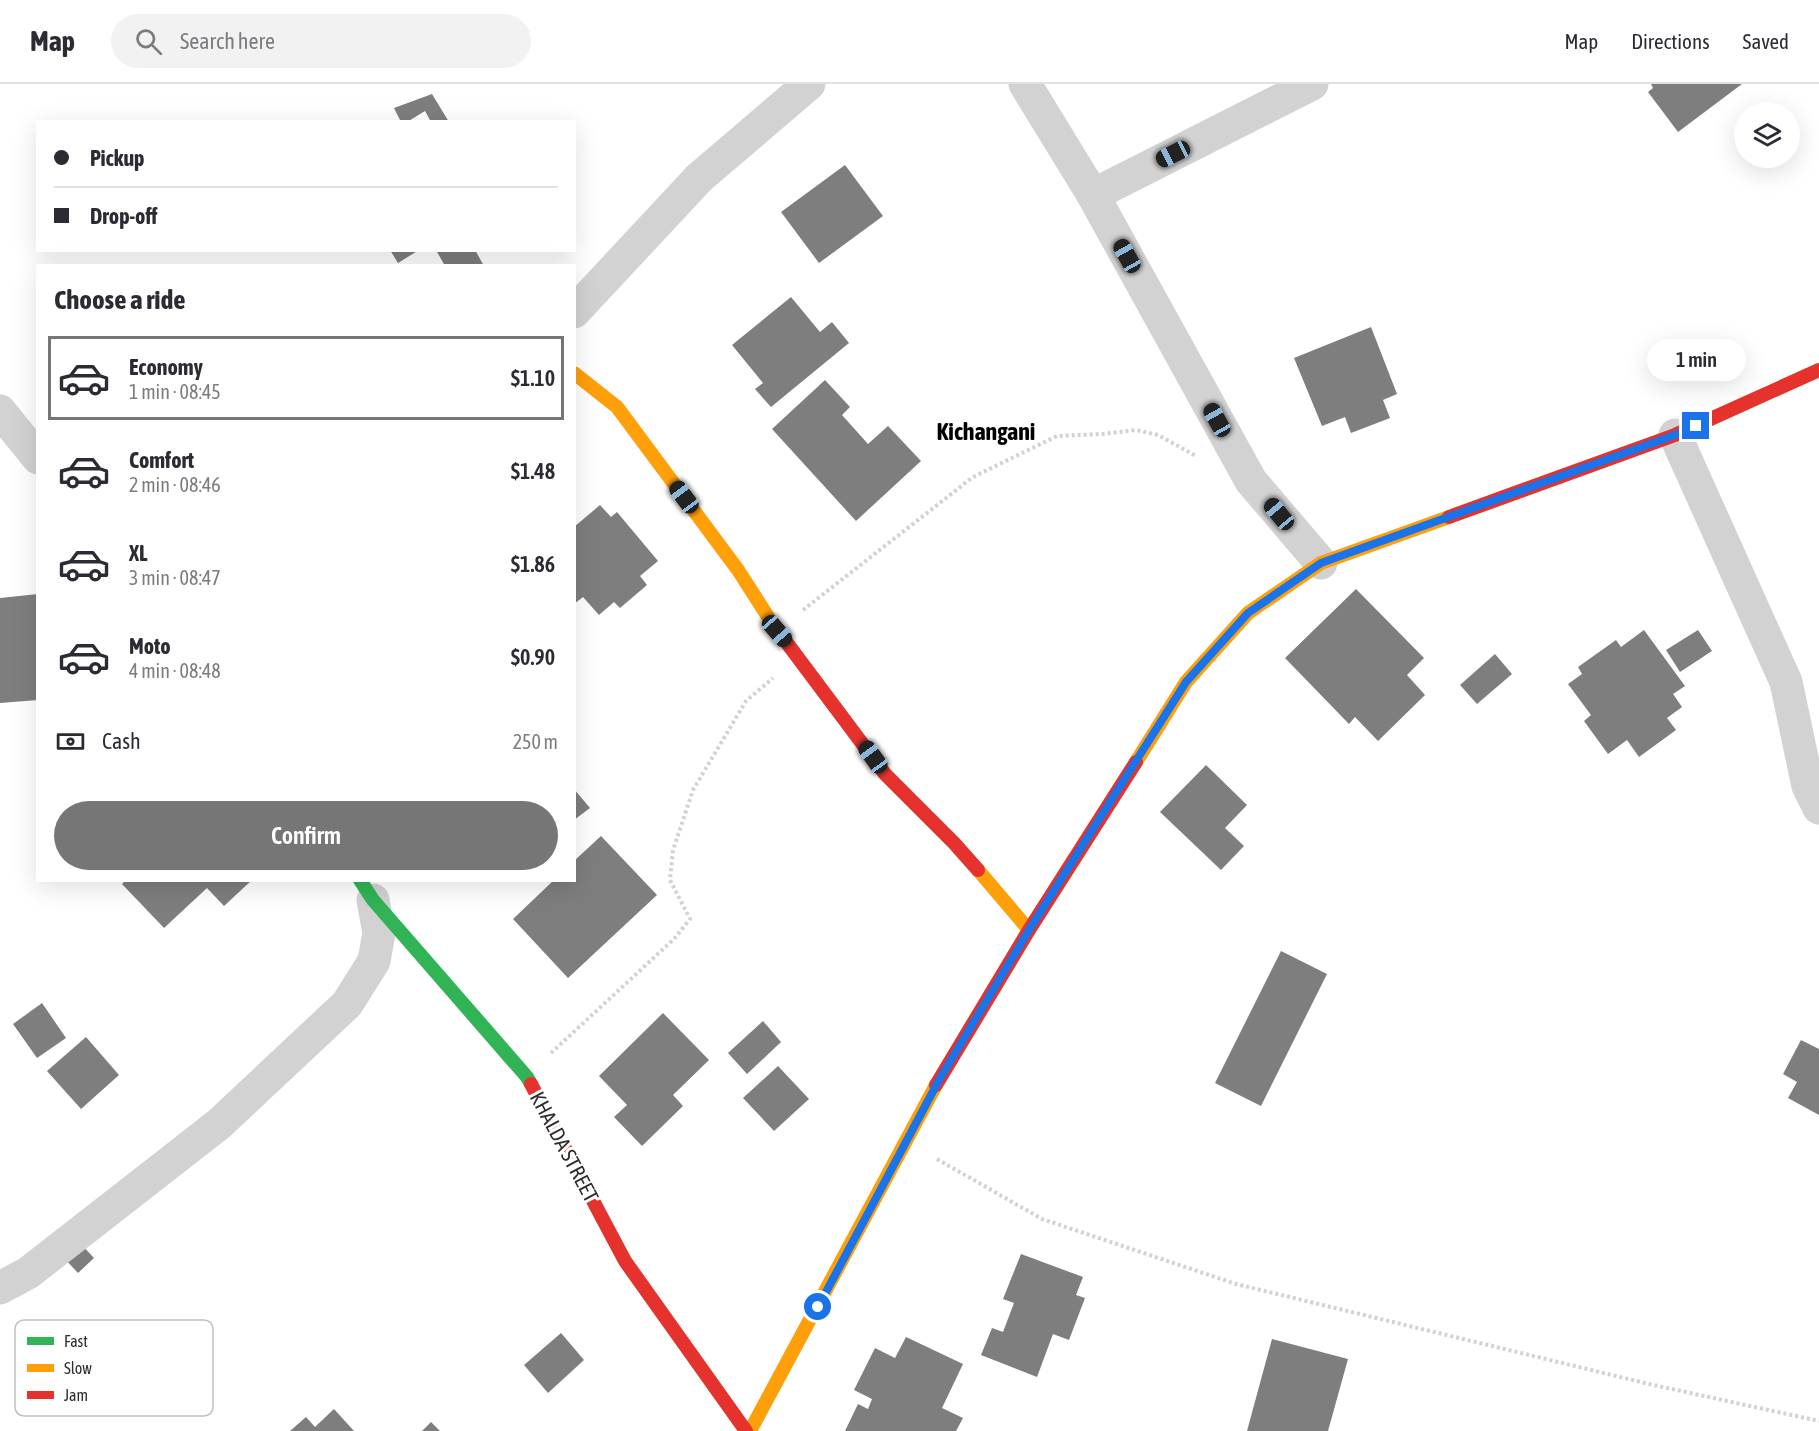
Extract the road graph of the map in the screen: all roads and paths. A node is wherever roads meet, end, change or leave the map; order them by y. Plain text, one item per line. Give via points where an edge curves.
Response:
1 (809, 84) edge
2 (1025, 84) edge
3 (1312, 84) edge
4 (1093, 195) junction
5 (576, 310) edge
6 (1819, 370) edge
7 (576, 375) edge
8 (0, 411) edge
9 (1675, 435) junction
10 (36, 456) edge
11 (1204, 459) dead end
12 (1321, 563) junction
13 (777, 631) junction
14 (798, 656) junction
15 (1819, 808) edge
16 (366, 890) edge
17 (1029, 930) junction
18 (527, 1077) junction
19 (907, 1142) junction
20 (0, 1288) edge
21 (1819, 1421) edge
22 (748, 1431) edge

1 - 5 street via 699,178
2 - 4 street
3 - 4 street
4 - 12 street via 1251,481
6 - 9 street
7 - 13 street via 617,406 738,570
8 - 10 street
9 - 12 street
9 - 15 street via 1786,682 1808,786
11 - 13 path via 1158,435 1136,430 1057,436 973,477
12 - 17 street via 1248,613 1186,682
13 - 14 street
14 - 17 street via 885,774 954,843
14 - 18 path via 746,701 693,790 674,850 670,880 690,919 674,939
16 - 18 street, KHALDA STREET
16 - 20 street via 379,933 374,961 347,1004 219,1124 28,1273
17 - 19 street via 939,1080
18 - 22 street, KHALDA STREET via 625,1261
19 - 21 path via 1042,1219 1236,1284
19 - 22 street

